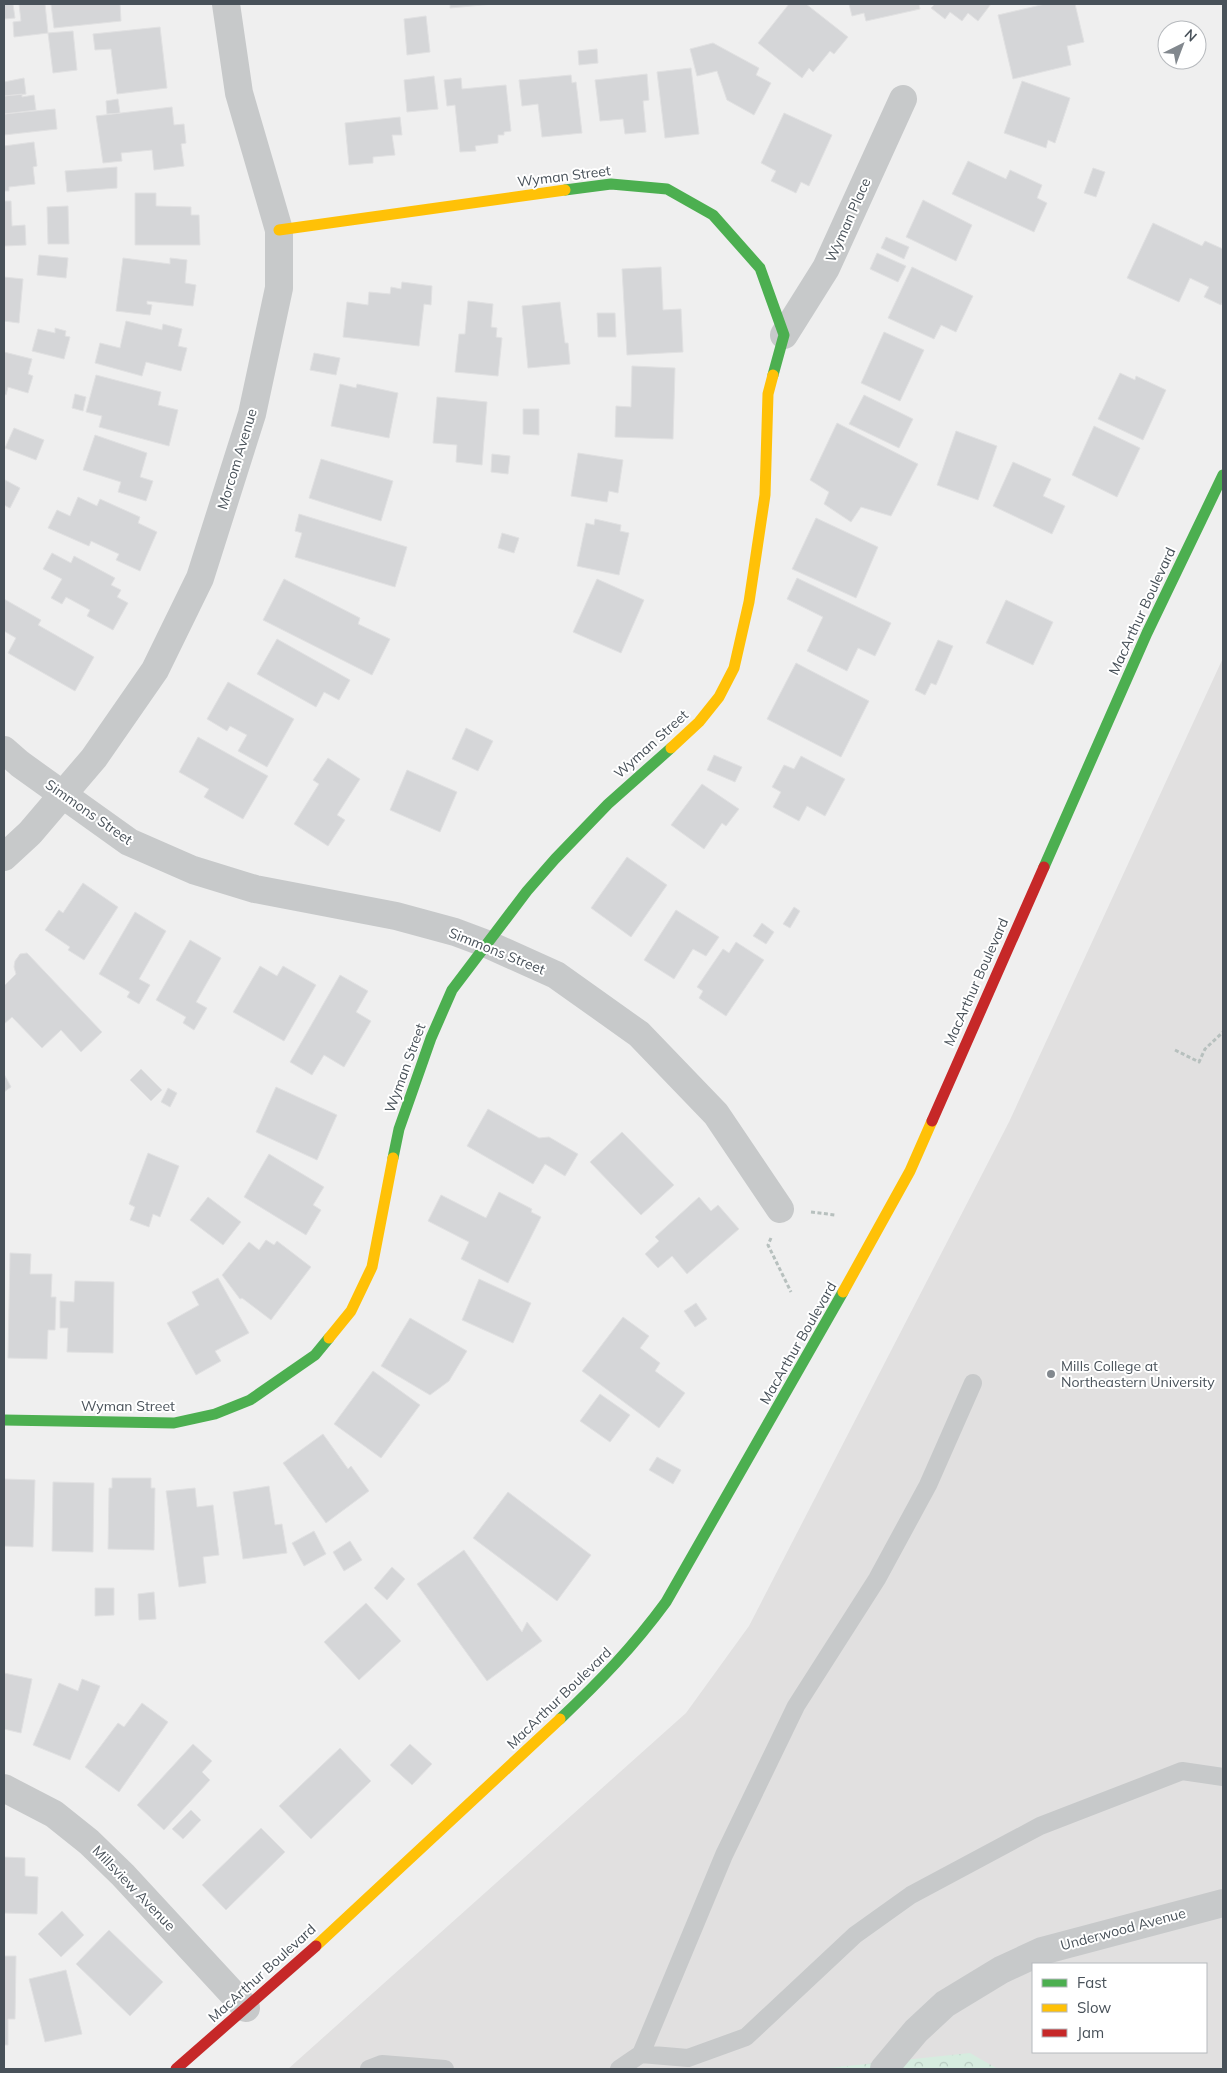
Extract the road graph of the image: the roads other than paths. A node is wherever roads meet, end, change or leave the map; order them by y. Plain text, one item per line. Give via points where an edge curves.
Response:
1 (226, 4) edge
2 (903, 99) dead end
3 (279, 230) junction
4 (784, 335) junction
5 (1223, 475) edge
6 (4, 750) edge
7 (63, 795) junction
8 (4, 857) edge
9 (487, 944) junction
10 (780, 1209) road end
11 (973, 1383) dead end
12 (4, 1420) edge
13 (1223, 1777) edge
14 (4, 1788) edge
15 (1223, 1903) edge
16 (246, 2008) junction
17 (640, 2054) junction
18 (176, 2069) edge
19 (369, 2069) edge
20 (445, 2069) edge
21 (620, 2069) edge
22 (884, 2069) edge

1 - 3 street, Morcom Avenue via 239,93
2 - 4 street, Wyman Place via 826,268
3 - 4 street, Wyman Street via 612,184 667,189 712,215 760,268
3 - 7 street, Morcom Avenue via 279,288 252,414 200,578 155,670 94,758
4 - 9 street, Wyman Street via 768,394 765,495 749,602 734,668 719,697 699,722 608,804 555,859
5 - 16 street, MacArthur Boulevard via 1147,633 910,1171 666,1602 603,1679
6 - 7 street, Simmons Street
7 - 8 street, Morcom Avenue
7 - 9 street, Simmons Street via 129,842 193,870 255,889 396,916
9 - 10 street, Simmons Street via 556,975 640,1034 716,1114
9 - 12 street, Wyman Street via 452,990 430,1038 399,1129 372,1268 351,1311 315,1355 250,1400 190,1420 174,1423
11 - 17 lane via 928,1484 878,1579 796,1706 724,1855
13 - 17 lane via 1182,1771 1040,1826 895,1906 855,1935 746,2037 688,2058
14 - 16 street, Millsview Avenue via 54,1814 89,1842
15 - 22 street, Underwood Avenue via 1042,1951 1001,1970 945,2004 916,2031
16 - 18 street, MacArthur Boulevard
17 - 21 lane
19 - 20 lane via 382,2064

